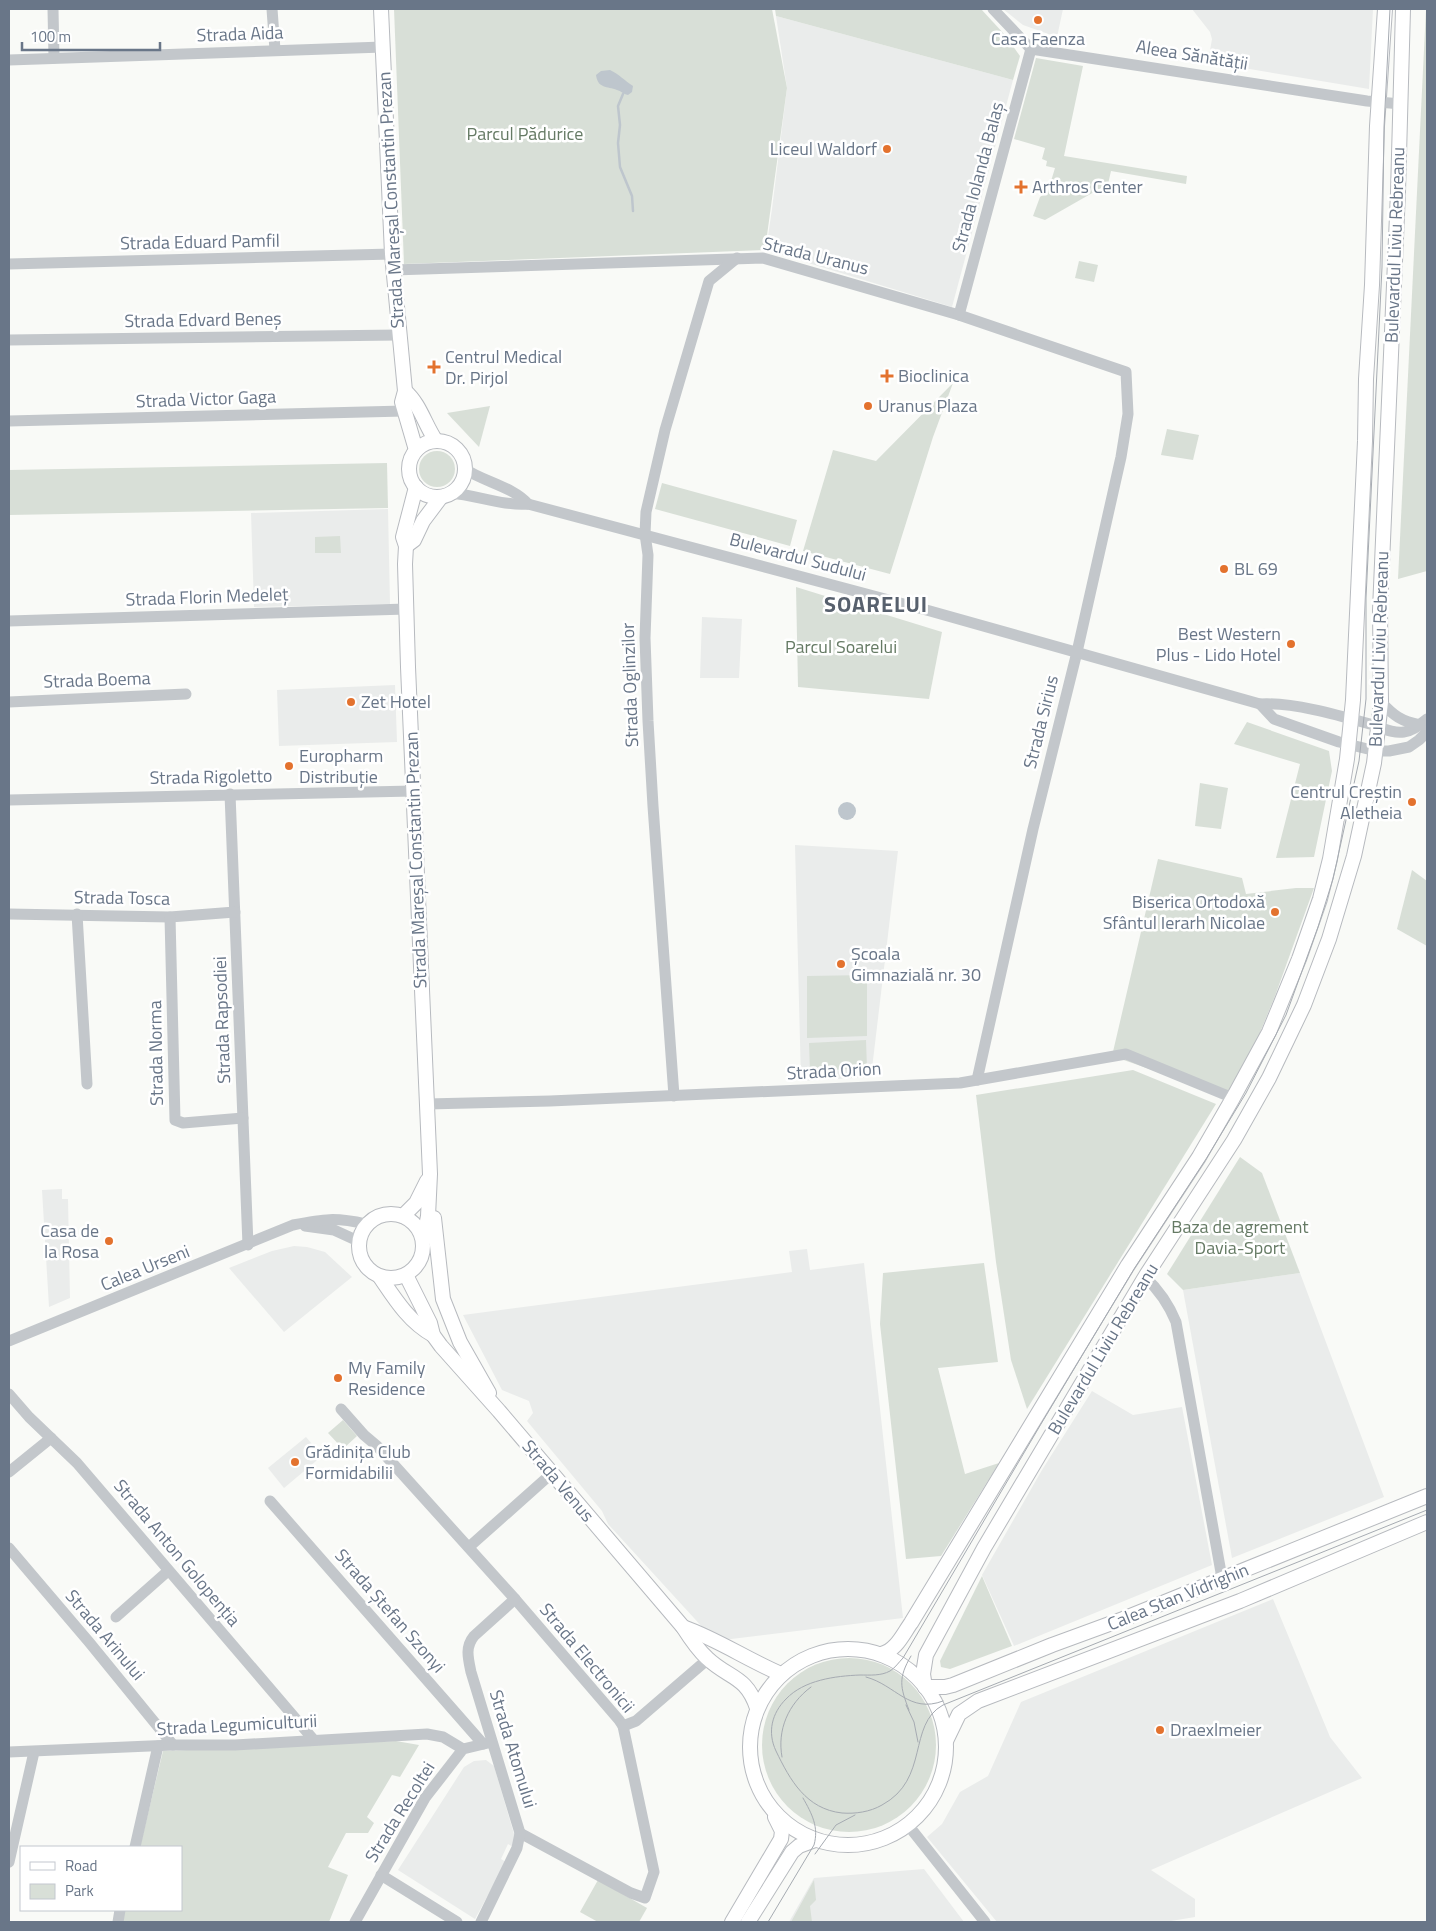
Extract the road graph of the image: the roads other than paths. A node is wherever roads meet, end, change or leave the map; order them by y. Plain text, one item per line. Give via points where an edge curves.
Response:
1 (53, 9) edge
2 (272, 9) edge
3 (381, 9) edge
4 (993, 9) edge
5 (1385, 9) edge
6 (1403, 9) edge
7 (383, 47) junction
8 (1031, 48) junction
9 (275, 50) junction
10 (54, 58) junction
11 (9, 60) edge
12 (1379, 102) junction
13 (1401, 104) junction
14 (392, 254) junction
15 (737, 258) junction
16 (697, 260) junction
17 (9, 264) edge
18 (393, 270) junction
19 (709, 281) junction
20 (959, 315) junction
21 (399, 335) junction
22 (9, 340) edge
23 (1126, 372) joint
24 (405, 391) junction
25 (404, 411) junction
26 (9, 422) edge
27 (436, 441) junction
28 (416, 450) junction
29 (465, 469) junction
30 (416, 486) junction
31 (446, 495) junction
32 (528, 504) junction
33 (645, 534) junction
34 (406, 546) junction
35 (407, 609) junction
36 (9, 621) edge
37 (1077, 652) junction
38 (186, 694) dead end
39 (9, 702) edge
40 (1380, 702) junction
41 (1260, 704) junction
42 (1352, 719) junction
43 (1425, 725) edge
44 (1379, 726) junction
45 (1349, 746) junction
46 (1376, 751) junction
47 (413, 791) junction
48 (230, 794) junction
49 (9, 800) edge
50 (235, 912) junction
51 (9, 914) edge
52 (77, 914) junction
53 (170, 917) junction
54 (977, 1080) junction
55 (86, 1084) dead end
56 (674, 1096) junction
57 (1233, 1098) junction
58 (427, 1104) junction
59 (243, 1118) junction
60 (430, 1177) junction
61 (404, 1216) junction
62 (366, 1224) junction
63 (293, 1225) junction
64 (358, 1241) junction
65 (423, 1242) junction
66 (248, 1245) junction
67 (406, 1275) junction
68 (380, 1277) junction
69 (1145, 1277) junction
70 (433, 1335) junction
71 (9, 1341) edge
72 (9, 1394) edge
73 (341, 1409) dead end
74 (499, 1411) junction
75 (51, 1438) junction
76 (9, 1472) edge
77 (552, 1474) junction
78 (1427, 1496) edge
79 (270, 1501) dead end
80 (1427, 1522) edge
81 (9, 1548) edge
82 (469, 1548) junction
83 (168, 1571) junction
84 (1222, 1578) junction
85 (515, 1599) junction
86 (116, 1617) dead end
87 (683, 1627) junction
88 (881, 1654) junction
89 (708, 1659) junction
90 (782, 1674) junction
91 (926, 1687) junction
92 (757, 1708) junction
93 (622, 1726) junction
94 (313, 1739) junction
95 (946, 1741) junction
96 (487, 1743) junction
97 (158, 1746) junction
98 (173, 1746) junction
99 (463, 1749) junction
100 (9, 1752) edge
101 (34, 1752) junction
102 (771, 1810) junction
103 (908, 1825) junction
104 (520, 1833) junction
105 (815, 1840) junction
106 (135, 1846) edge
107 (9, 1862) edge
108 (380, 1876) junction
109 (355, 1922) edge
110 (457, 1922) edge
111 (481, 1922) edge
112 (732, 1922) edge
113 (748, 1922) edge
114 (985, 1922) edge

1 - 10 street
2 - 9 street
3 - 7 main road, Strada Mareșal Constantin Prezan
4 - 8 street
5 - 12 main road, Bulevardul Liviu Rebreanu
6 - 13 main road, Bulevardul Liviu Rebreanu
7 - 9 street, Strada Aida
7 - 14 main road, Strada Mareșal Constantin Prezan
8 - 12 street, Aleea Sănătății
8 - 20 street, Strada Iolanda Balaș
9 - 10 street, Strada Aida
10 - 11 street, Strada Aida
12 - 13 street, Aleea Sănătății
12 - 42 main road, Bulevardul Liviu Rebreanu
13 - 40 main road, Bulevardul Liviu Rebreanu via 1380,610
14 - 17 street, Strada Eduard Pamfil
14 - 18 main road, Strada Mareșal Constantin Prezan
15 - 16 street, Strada Uranus
15 - 19 street
15 - 20 street, Strada Uranus via 763,258
16 - 18 street, Strada Uranus
16 - 19 street
18 - 21 main road, Strada Mareșal Constantin Prezan
19 - 33 street, Strada Oglinzilor via 666,430 646,512
20 - 23 street, Strada Uranus
21 - 22 street, Strada Edvard Beneș
21 - 24 main road, Strada Mareșal Constantin Prezan
23 - 37 street, Strada Sirius via 1128,414 1121,457
24 - 25 main road, Strada Mareșal Constantin Prezan
24 - 27 main road, Strada Mareșal Constantin Prezan via 414,399
25 - 26 street, Strada Victor Gaga
25 - 28 main road, Strada Mareșal Constantin Prezan
27 - 28 main road
27 - 29 main road via 445,442 460,452
28 - 30 main road via 409,472
29 - 31 main road via 461,483
29 - 32 street, Bulevardul Sudului via 522,497
30 - 31 main road via 431,496
30 - 34 main road, Strada Mareșal Constantin Prezan via 403,537
31 - 32 street, Bulevardul Sudului via 466,494 518,505
31 - 34 main road via 423,521 414,540
32 - 33 street, Bulevardul Sudului
33 - 37 street, Bulevardul Sudului
33 - 56 street, Strada Oglinzilor via 648,555 644,638
34 - 35 main road, Strada Mareșal Constantin Prezan
35 - 36 street, Strada Florin Medeleț
35 - 47 main road, Strada Mareșal Constantin Prezan
37 - 41 street, Bulevardul Sudului
37 - 54 street, Strada Sirius via 1033,829
38 - 39 street, Strada Boema
40 - 43 street via 1404,721
40 - 44 main road, Bulevardul Liviu Rebreanu
41 - 42 street, Bulevardul Sudului via 1277,703
41 - 45 street, Bulevardul Sudului via 1274,719
42 - 44 street, Bulevardul Sudului
42 - 45 main road, Bulevardul Liviu Rebreanu
43 - 44 street, Bulevardul Sudului via 1404,732 1392,732
43 - 46 street, Bulevardul Sudului via 1419,740 1409,746 1389,752
44 - 46 main road, Bulevardul Liviu Rebreanu
45 - 46 street, Bulevardul Sudului
45 - 57 main road, Bulevardul Liviu Rebreanu via 1320,899 1269,1032
46 - 69 main road, Bulevardul Liviu Rebreanu via 1354,856 1329,939 1304,1005 1242,1127
47 - 48 street, Strada Rigoletto
47 - 58 main road, Strada Mareșal Constantin Prezan
48 - 49 street, Strada Rigoletto
48 - 50 street, Strada Rapsodiei
50 - 53 street, Strada Tosca
50 - 59 street, Strada Rapsodiei
51 - 52 street, Strada Tosca
52 - 53 street, Strada Tosca
52 - 55 street
53 - 59 street, Strada Norma via 176,1120 183,1123
54 - 56 street, Strada Orion
54 - 57 street, Strada Orion via 1126,1054
56 - 58 street, Strada Orion
57 - 88 main road, Bulevardul Liviu Rebreanu via 911,1623 898,1642
58 - 60 main road, Strada Mareșal Constantin Prezan
59 - 66 street, Strada Rapsodiei
60 - 61 main road, Strada Mareșal Constantin Prezan via 420,1197
60 - 65 main road, Strada Mareșal Constantin Prezan
60 - 74 main road via 443,1299 460,1342
61 - 62 main road via 380,1215
61 - 65 main road via 420,1231
62 - 63 street, Calea Urseni via 337,1218
62 - 64 main road
63 - 64 street via 334,1230
63 - 66 street, Calea Urseni
64 - 68 main road via 364,1266
65 - 67 main road via 419,1261
66 - 71 street, Calea Urseni
67 - 68 main road via 389,1279
67 - 70 main road, Strada Venus
68 - 70 main road, Strada Venus via 404,1312 422,1330
69 - 84 street via 1161,1294 1176,1322
69 - 91 main road, Bulevardul Liviu Rebreanu via 984,1548 930,1646 924,1664
70 - 74 main road, Strada Venus
72 - 75 street, Strada Anton Golopenția
73 - 82 street, Strada Electronicii
74 - 77 main road, Strada Venus
75 - 76 street
75 - 83 street, Strada Anton Golopenția via 77,1463
77 - 82 street
77 - 87 main road, Strada Venus
78 - 84 main road, Calea Stan Vidrighin
79 - 96 street, Strada Ștefan Szonyi
80 - 95 main road, Calea Stan Vidrighin via 1240,1601 978,1701 959,1714
81 - 98 street, Strada Arinului
82 - 85 street, Strada Electronicii
83 - 86 street
83 - 94 street, Strada Anton Golopenția
84 - 91 main road, Calea Stan Vidrighin via 953,1685
85 - 93 street, Strada Electronicii
85 - 96 street, Strada Atomului via 474,1636 467,1649
87 - 89 main road, Strada Venus
87 - 90 main road, Strada Venus
88 - 90 main road via 854,1648 826,1651 798,1662
88 - 91 main road via 905,1667
89 - 92 main road, Strada Venus via 745,1684
89 - 93 street via 636,1721
90 - 92 main road
91 - 95 main road via 941,1716
92 - 102 main road via 751,1730 750,1763 756,1783
93 - 104 street, Strada Electronicii via 654,1872 645,1898
94 - 98 street, Strada Legumiculturii
94 - 99 street, Strada Legumiculturii via 427,1734 443,1737
95 - 103 main road via 946,1757 937,1788 930,1802
96 - 99 street
96 - 104 street, Strada Atomului
97 - 98 street, Strada Legumiculturii
97 - 101 street, Strada Legumiculturii
97 - 106 street
99 - 108 street, Strada Recoltei via 425,1798
100 - 101 street, Strada Legumiculturii
101 - 107 street
102 - 105 main road via 796,1831
102 - 112 main road via 782,1831 781,1839
103 - 105 main road via 893,1835 867,1844 838,1845
103 - 114 street
104 - 111 street, Strada Atomului via 517,1848
105 - 113 main road via 798,1846 792,1852
108 - 109 street, Strada Recoltei
108 - 110 street

